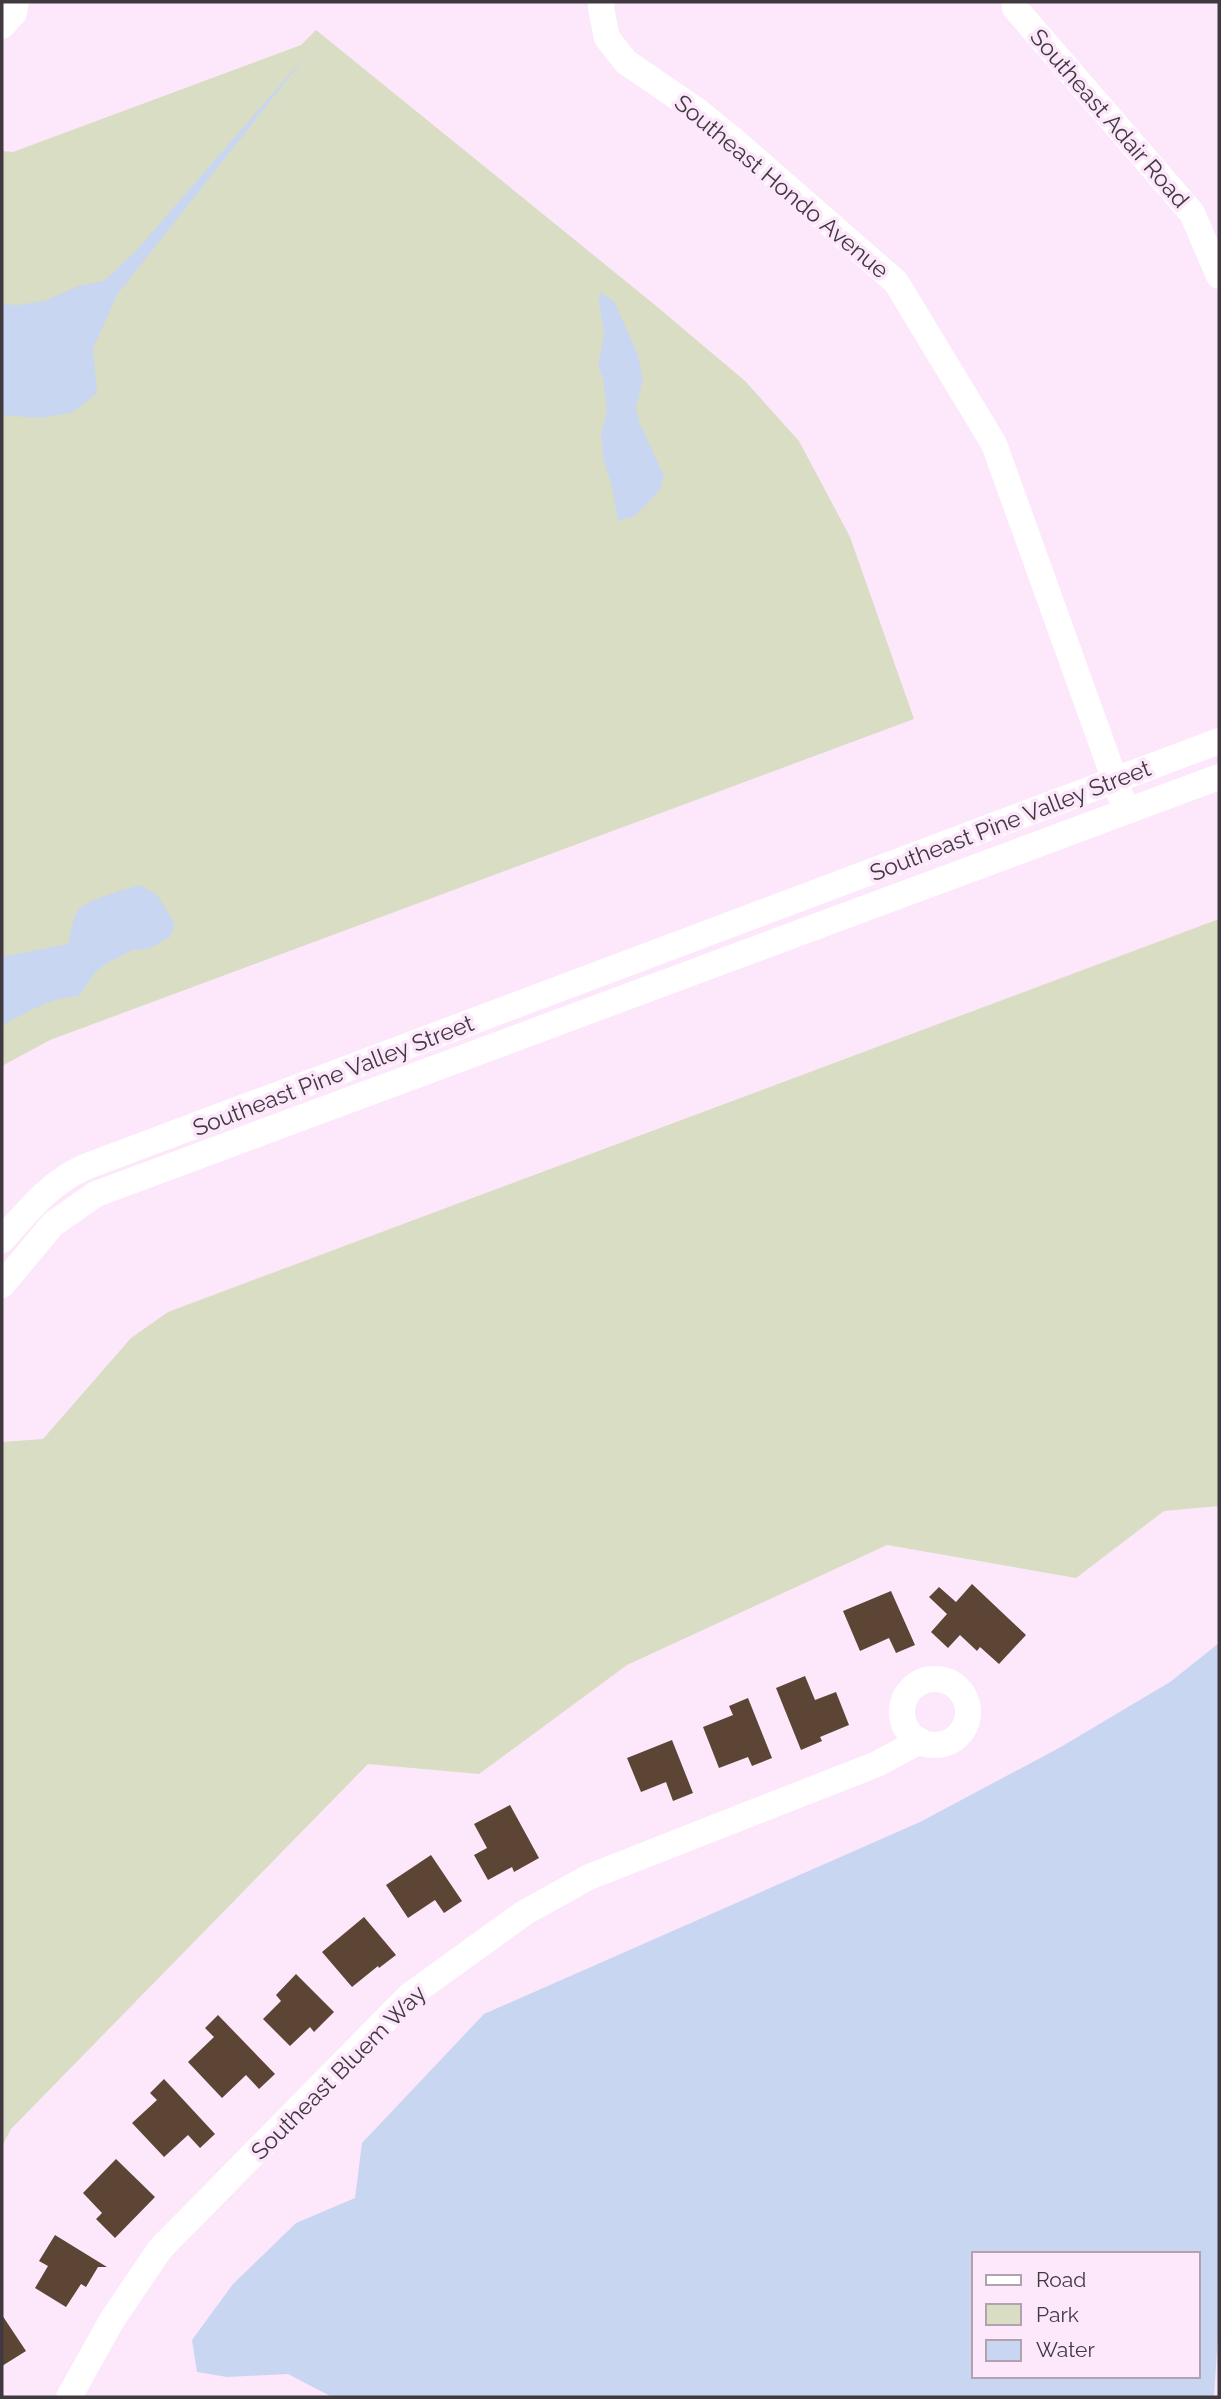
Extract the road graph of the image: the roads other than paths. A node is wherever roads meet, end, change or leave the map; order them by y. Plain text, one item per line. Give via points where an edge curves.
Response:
1 (16, 2) edge
2 (603, 2) edge
3 (1014, 2) edge
4 (2, 26) edge
5 (1219, 276) edge
6 (1219, 741) edge
7 (1219, 777) edge
8 (1115, 781) junction
9 (1126, 811) junction
10 (800, 899) junction
11 (812, 928) junction
12 (493, 1015) junction
13 (504, 1042) junction
14 (173, 1135) junction
15 (189, 1159) junction
16 (2, 1240) edge
17 (2, 1285) edge
18 (920, 1741) dead end
19 (69, 2397) edge

1 - 4 street via 14,13
2 - 8 street, Southeast Hondo Avenue via 607,38 626,62 731,138 896,282 994,444
3 - 5 street, Southeast Adair Road via 1192,213
6 - 8 street, Southeast Pine Valley Street
7 - 9 street, Southeast Pine Valley Street
8 - 9 street, Southeast Hondo Avenue
8 - 10 street, Southeast Pine Valley Street
9 - 11 street, Southeast Pine Valley Street
10 - 11 street
10 - 12 street, Southeast Pine Valley Street
11 - 13 street, Southeast Pine Valley Street
12 - 13 street, Southeast Pine Valley Street
12 - 14 street, Southeast Pine Valley Street
13 - 15 street, Southeast Pine Valley Street
14 - 15 street, Southeast Pine Valley Street
14 - 16 street, Southeast Pine Valley Street via 69,1174
15 - 17 street, Southeast Pine Valley Street via 96,1194 53,1224
18 - 19 street, Southeast Bluem Way via 877,1763 589,1877 524,1913 409,1996 160,2249 112,2319

